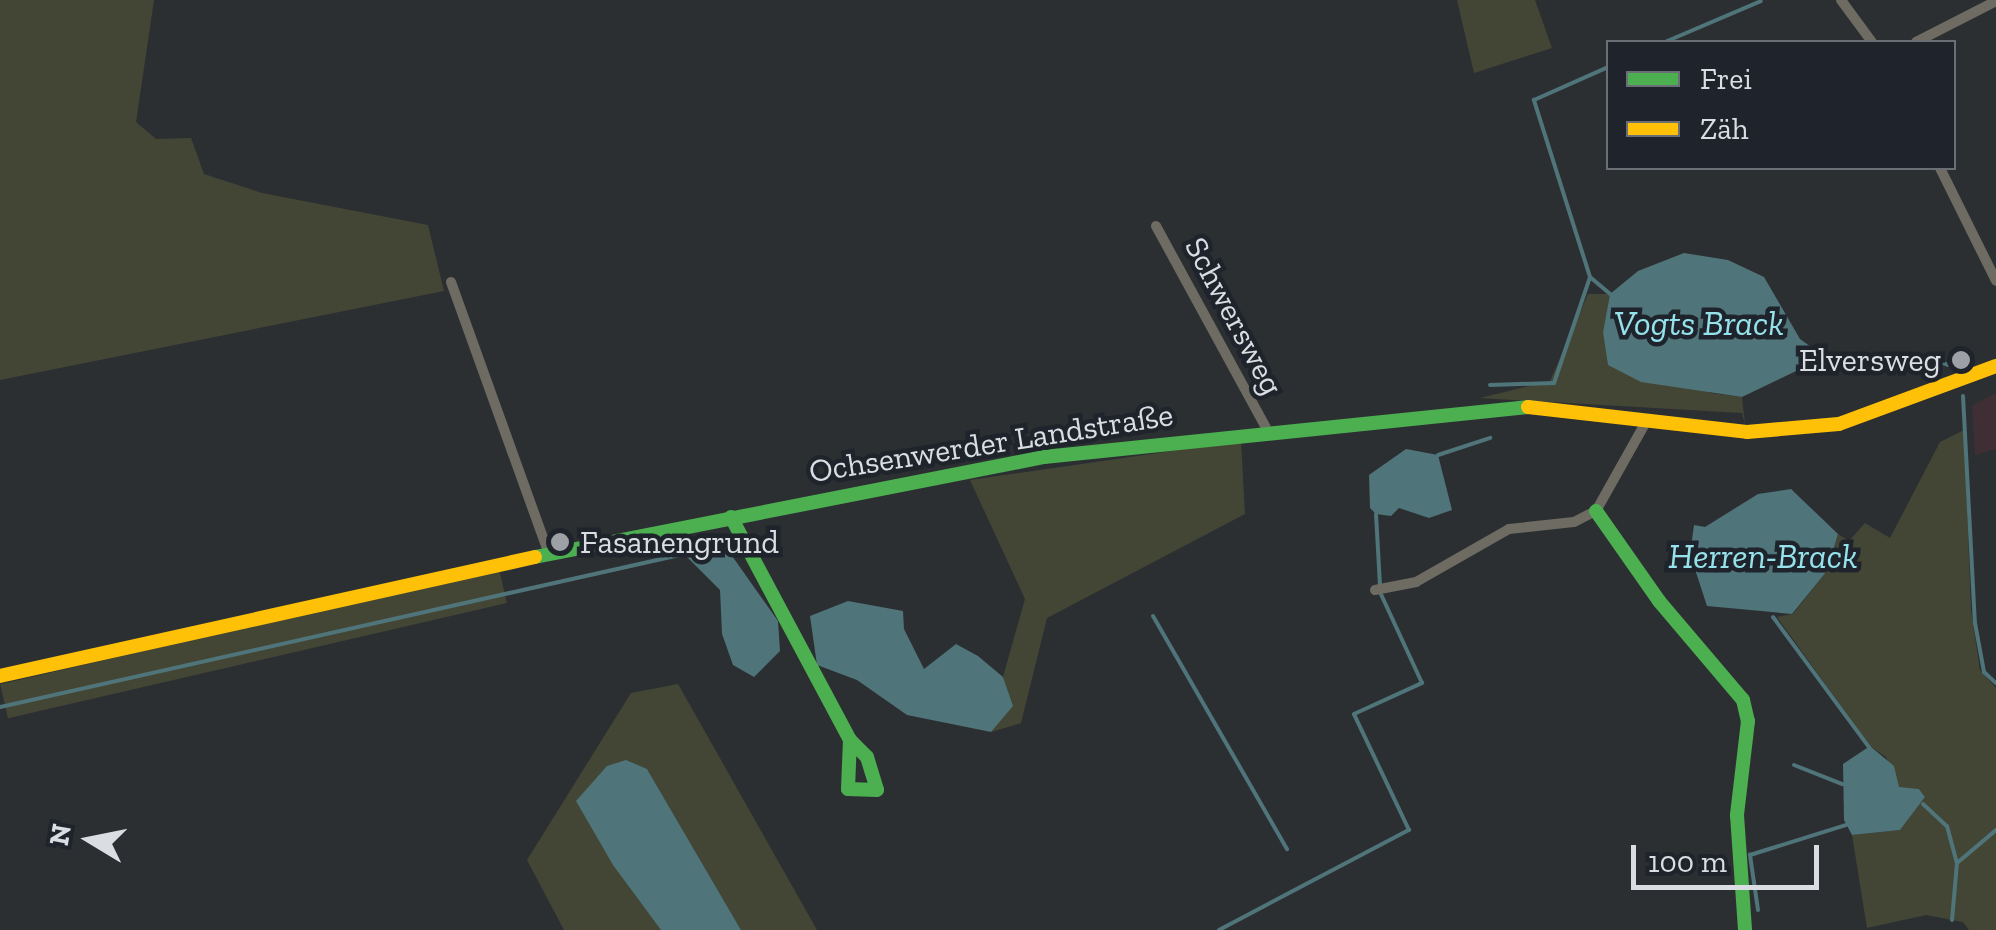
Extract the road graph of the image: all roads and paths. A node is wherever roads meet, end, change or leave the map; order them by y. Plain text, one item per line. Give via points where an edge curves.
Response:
1 (1841, 0) edge
2 (1996, 1) edge
3 (1871, 40) edge
4 (1920, 40) edge
5 (1941, 170) edge
6 (1156, 226) dead end
7 (1996, 280) edge
8 (451, 282) dead end
9 (1996, 366) edge
10 (1648, 420) junction
11 (1267, 430) junction
12 (1596, 511) junction
13 (731, 516) junction
14 (549, 554) junction
15 (1375, 590) dead end
16 (0, 676) edge
17 (850, 740) dead end
18 (1744, 930) edge

1 - 3 street
2 - 4 street
5 - 7 street
6 - 11 street, Schwersweg
8 - 14 street
9 - 10 street, Ochsenwerder Landstraße via 1839,424 1747,432
10 - 11 street, Ochsenwerder Landstraße via 1517,407
10 - 12 street
11 - 13 street, Ochsenwerder Landstraße via 1044,458
12 - 15 street via 1574,522 1510,529 1416,582
12 - 18 street via 1659,601 1743,700 1748,721 1737,815
13 - 14 street, Ochsenwerder Landstraße
13 - 17 street
14 - 16 street, Ochsenwerder Landstraße

